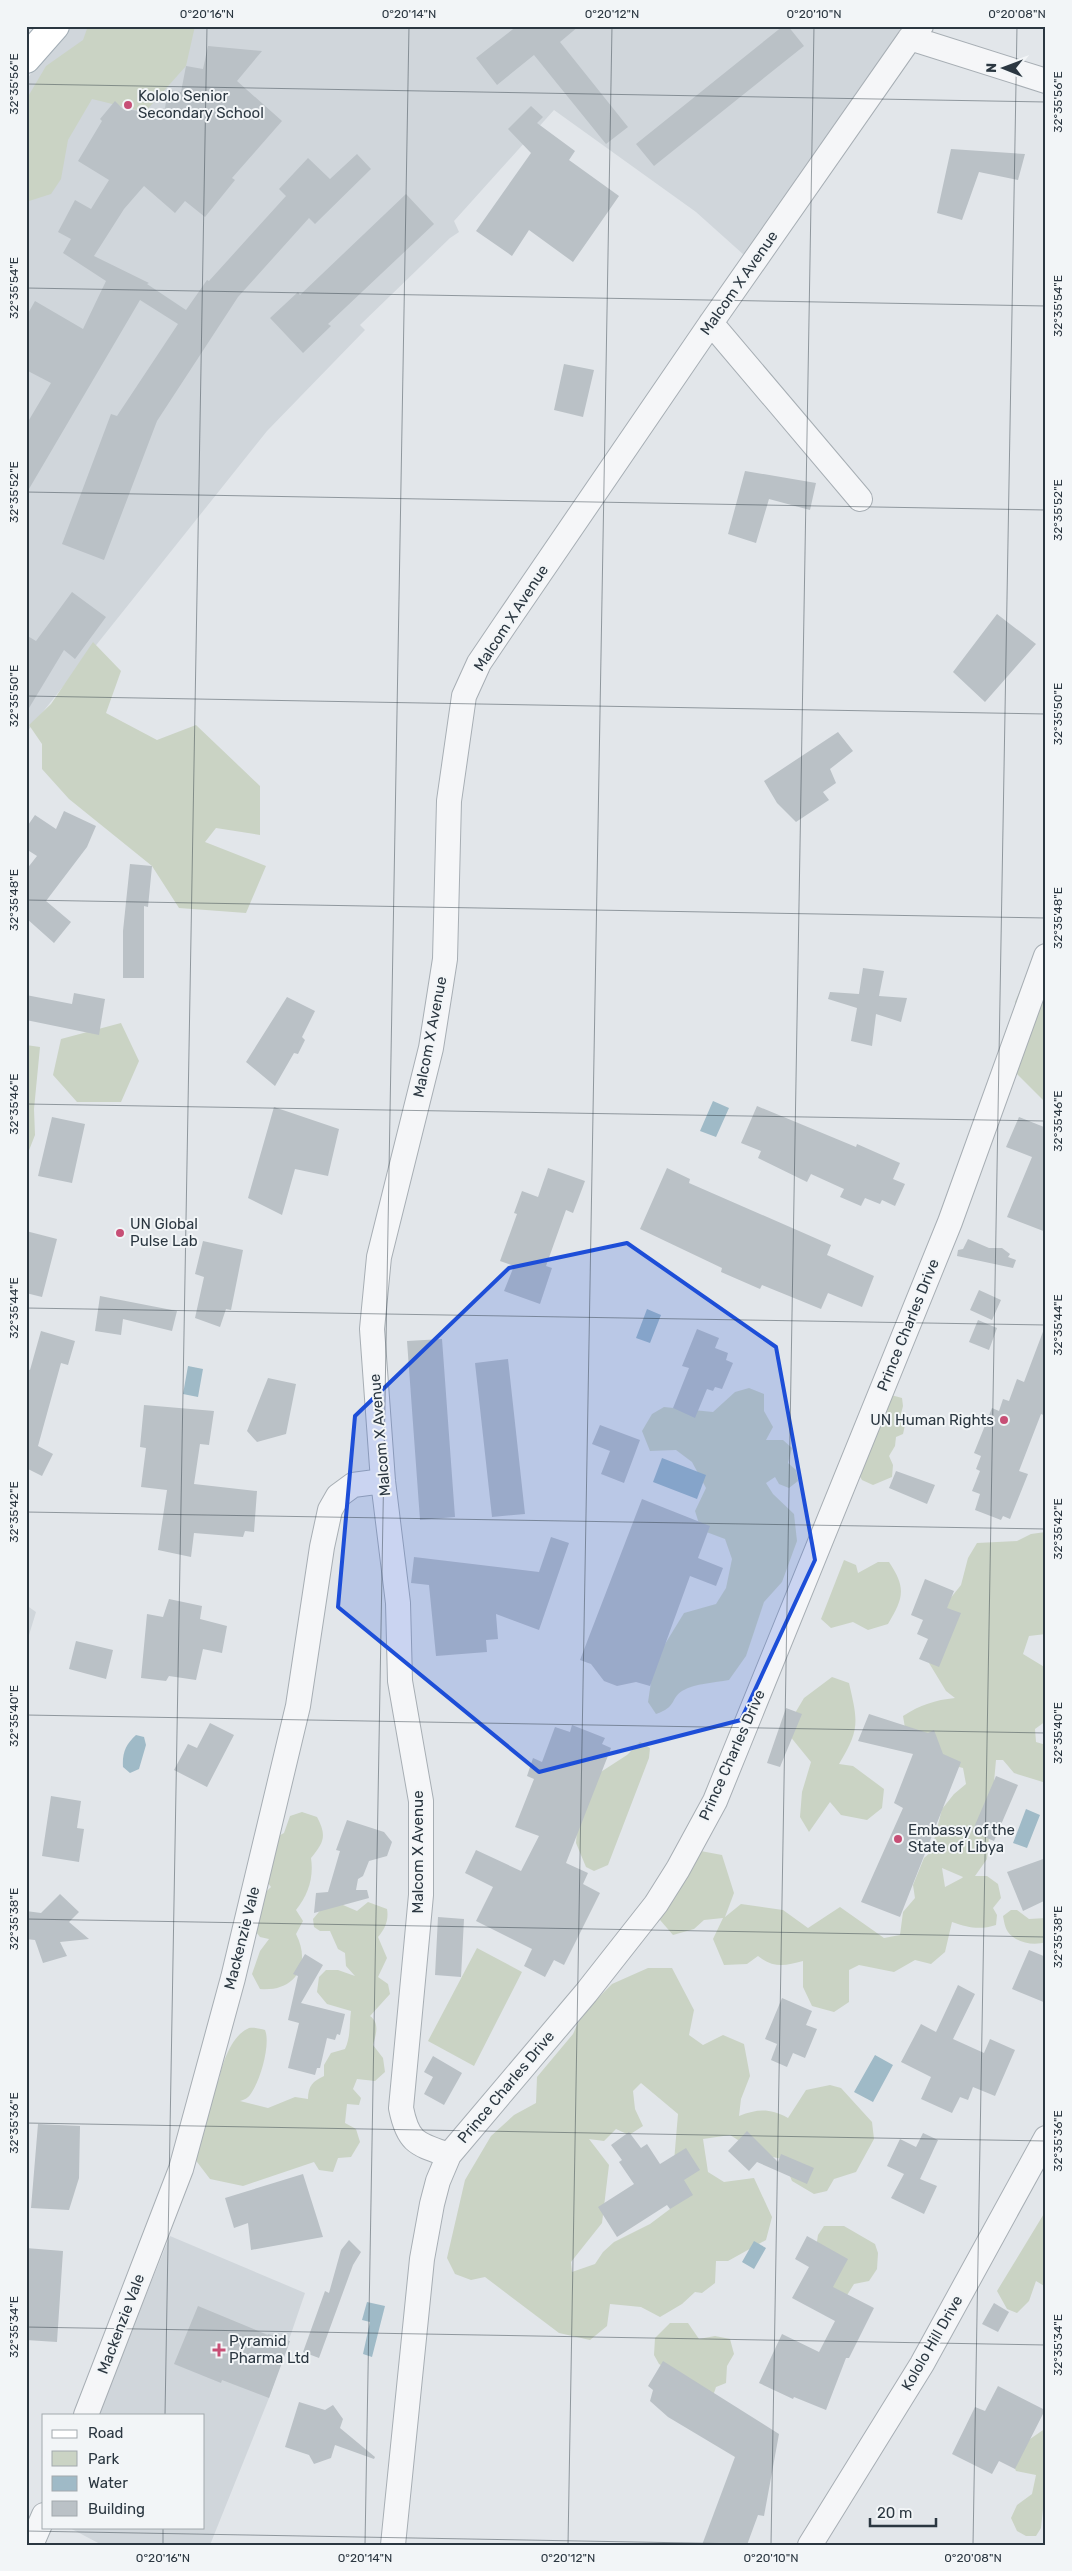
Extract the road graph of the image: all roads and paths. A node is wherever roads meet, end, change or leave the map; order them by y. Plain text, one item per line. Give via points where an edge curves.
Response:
1 (55, 26) edge
2 (915, 32) edge
3 (26, 59) edge
4 (1046, 81) edge
5 (711, 323) junction
6 (860, 499) dead end
7 (1046, 956) edge
8 (383, 1481) junction
9 (1046, 2138) edge
10 (449, 2155) junction
11 (86, 2414) edge
12 (42, 2519) edge
13 (31, 2545) edge
14 (393, 2545) edge
15 (810, 2545) edge

1 - 3 main road
2 - 4 street
2 - 5 street, Malcom X Avenue
5 - 6 street
5 - 8 street, Malcom X Avenue via 479,664 464,696 449,801 444,960 431,1048 379,1257 374,1299 372,1329
7 - 10 street, Prince Charles Drive via 950,1222 715,1801 656,1904 586,1993
8 - 10 street, Malcom X Avenue via 398,1603 400,1681 422,1802 421,1896 401,2108 406,2130 423,2146
8 - 11 street, Mackenzie Vale via 353,1485 338,1496 330,1510 298,1706 233,1978 181,2169
9 - 15 street, Kololo Hill Drive via 922,2364
10 - 14 street, Prince Charles Drive via 432,2204 422,2259
12 - 13 street

